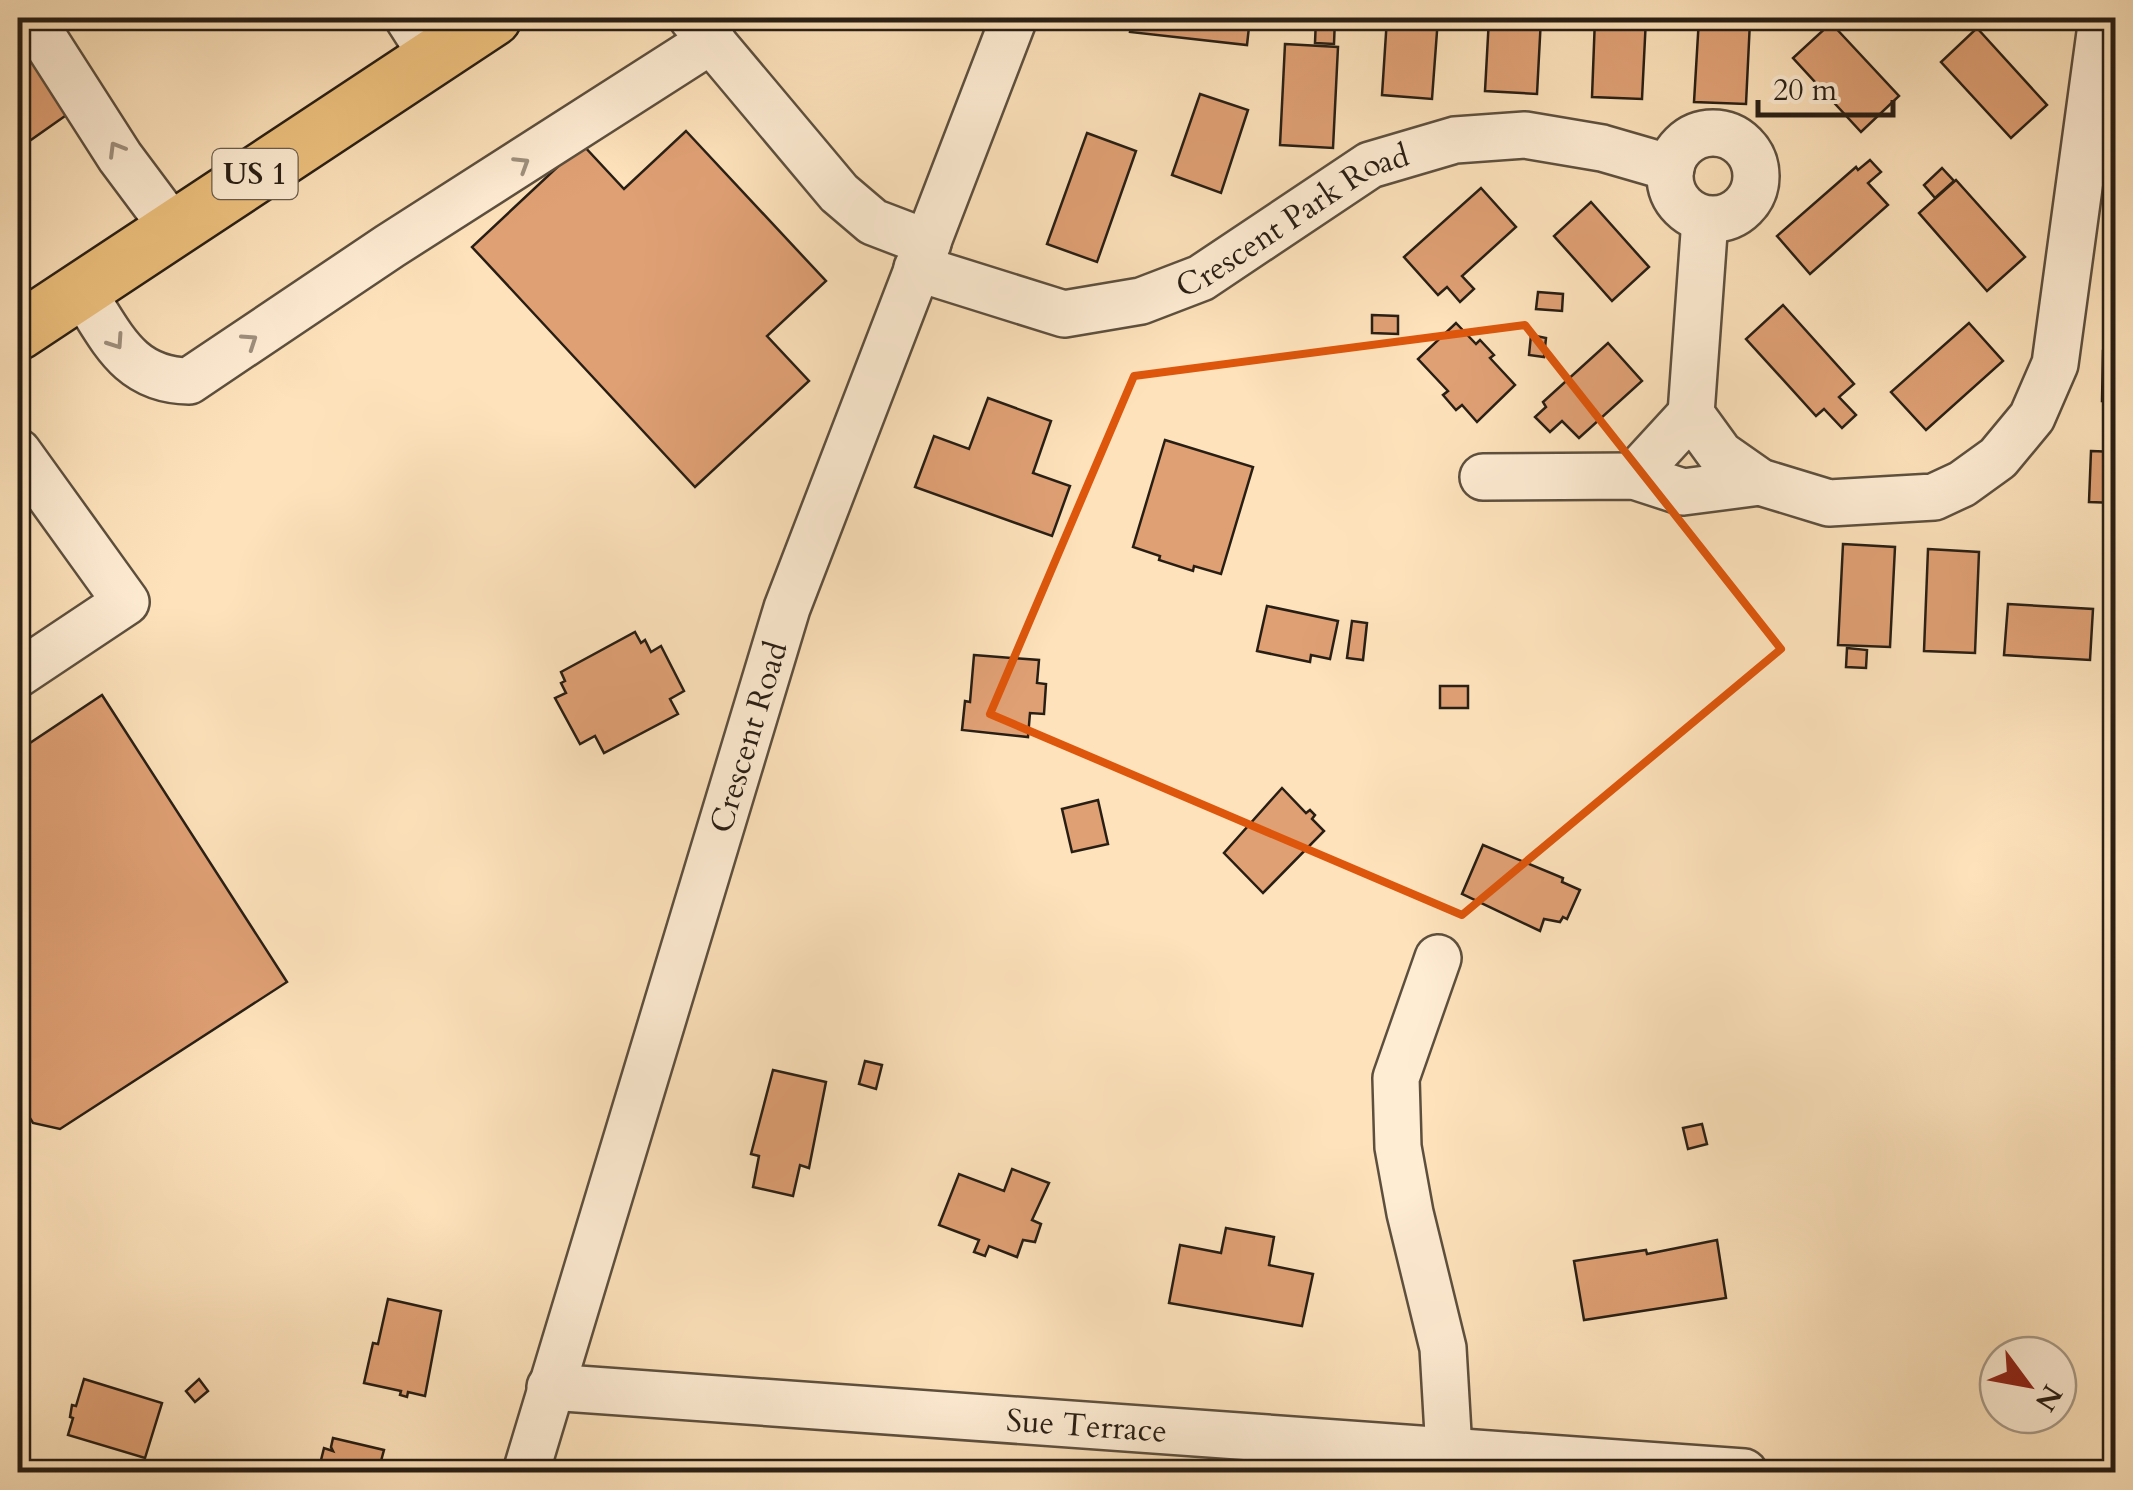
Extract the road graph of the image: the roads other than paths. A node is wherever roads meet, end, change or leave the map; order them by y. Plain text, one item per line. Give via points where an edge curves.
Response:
1 (31, 18) edge
2 (494, 18) edge
3 (1014, 18) edge
4 (2102, 18) edge
5 (702, 29) edge
6 (421, 37) edge
7 (1671, 168) junction
8 (1705, 219) junction
9 (173, 228) junction
10 (922, 255) junction
11 (81, 290) junction
12 (18, 332) edge
13 (1691, 414) junction
14 (18, 452) edge
15 (1634, 476) junction
16 (1483, 477) dead end
17 (1760, 482) junction
18 (18, 674) edge
19 (1438, 958) dead end
20 (550, 1388) junction
21 (1449, 1451) junction
22 (526, 1472) edge
23 (1744, 1472) edge

9 -> 1 street
2 - 6 main road, US 1
3 - 10 street, Crescent Road
4 - 17 street via 2055,364 2032,416 1998,458 1934,498 1829,503
5 - 10 street, Crescent Park Road via 839,193
11 -> 5 street via 129,362 164,381 189,382
6 - 9 main road, US 1
7 - 8 street via 1674,194
7 - 8 street via 1686,142 1715,132 1743,144 1752,156 1757,170 1748,202 1736,214
7 - 10 street, Crescent Park Road via 1526,135 1455,140 1370,165 1200,278 1142,301 1064,314
8 - 13 street
9 - 11 main road, US 1
10 - 20 street, Crescent Road via 786,608
11 - 12 main road, US 1
13 - 15 street
13 - 17 street via 1720,454
14 - 18 street via 126,602
15 - 16 street
15 - 17 street via 1684,492
19 - 21 street via 1396,1078 1398,1147 1443,1348
20 - 21 street, Sue Terrace
20 - 22 street, Crescent Road
21 - 23 street, Sue Terrace

